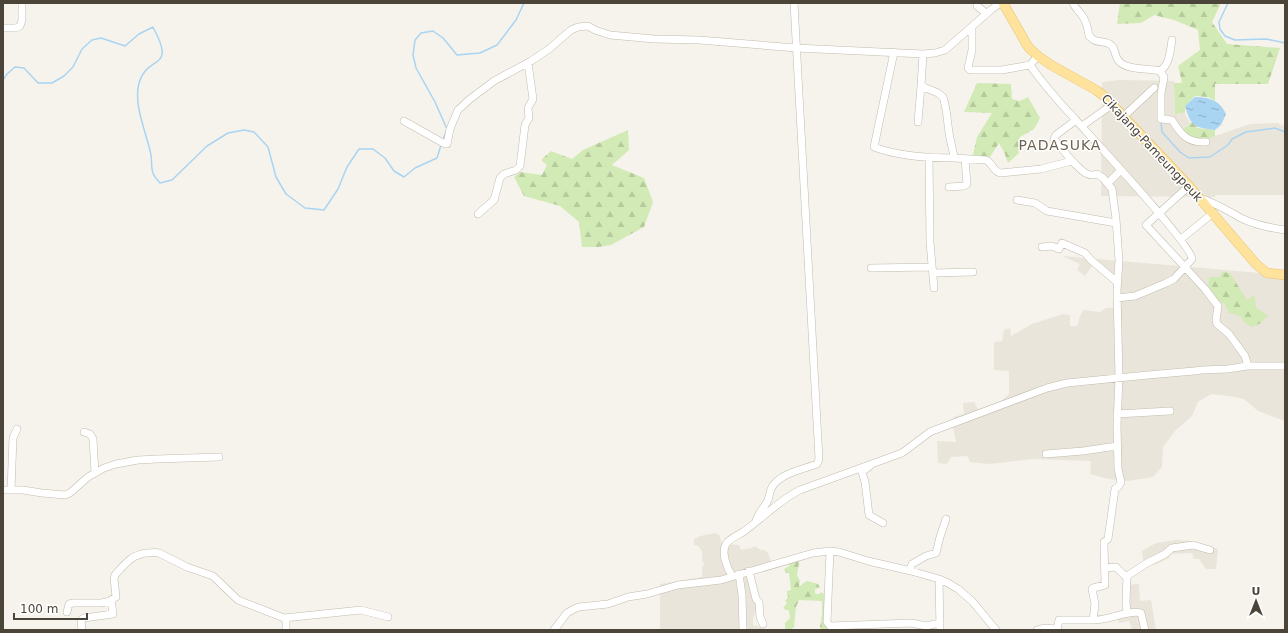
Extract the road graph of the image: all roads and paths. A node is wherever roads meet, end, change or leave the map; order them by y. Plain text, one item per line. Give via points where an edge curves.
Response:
1 (22, 3) edge
2 (794, 3) edge
3 (1000, 3) edge
4 (1003, 3) edge
5 (1073, 3) edge
6 (977, 6) dead end
7 (986, 13) junction
8 (3, 28) edge
9 (972, 28) junction
10 (1172, 40) dead end
11 (796, 48) junction
12 (894, 52) junction
13 (923, 54) junction
14 (1038, 56) junction
15 (528, 63) junction
16 (1030, 65) junction
17 (1160, 71) junction
18 (921, 86) junction
19 (1154, 88) dead end
20 (1113, 104) junction
21 (1124, 116) junction
22 (1076, 120) junction
23 (404, 121) dead end
24 (918, 122) dead end
25 (1082, 126) junction
26 (1206, 142) dead end
27 (930, 157) junction
28 (954, 158) junction
29 (965, 159) junction
30 (1072, 161) junction
31 (1121, 170) junction
32 (1108, 183) junction
33 (1189, 186) junction
34 (949, 187) dead end
35 (1200, 198) junction
36 (1017, 200) dead end
37 (1158, 213) junction
38 (1213, 213) junction
39 (478, 214) dead end
40 (1116, 223) junction
41 (1285, 230) edge
42 (1181, 239) junction
43 (1042, 247) dead end
44 (871, 268) dead end
45 (1184, 268) junction
46 (933, 270) junction
47 (973, 272) dead end
48 (1285, 276) edge
49 (1117, 282) junction
50 (934, 288) dead end
51 (1117, 298) junction
52 (1248, 366) junction
53 (1285, 366) edge
54 (1119, 378) junction
55 (1170, 411) dead end
56 (1117, 414) junction
57 (17, 429) dead end
58 (84, 432) dead end
59 (1117, 446) junction
60 (1046, 454) dead end
61 (218, 457) dead end
62 (874, 463) junction
63 (95, 473) junction
64 (7, 490) edge
65 (946, 519) dead end
66 (756, 523) junction
67 (883, 523) dead end
68 (1210, 550) dead end
69 (830, 551) junction
70 (1104, 568) junction
71 (749, 571) junction
72 (910, 571) junction
73 (736, 575) junction
74 (1127, 578) junction
75 (939, 579) junction
76 (111, 601) junction
77 (67, 612) dead end
78 (1127, 614) junction
79 (388, 617) dead end
80 (284, 618) junction
81 (1093, 620) junction
82 (763, 624) dead end
83 (940, 627) edge
84 (1057, 629) edge
85 (82, 630) edge
86 (286, 630) edge
87 (554, 630) edge
88 (742, 630) edge
89 (996, 630) edge
90 (1037, 630) edge
91 (1145, 630) edge

1 - 8 street via 20,26
2 - 11 street
3 - 7 street
4 - 14 main road, Cikajang-Pameungpeuk via 1027,45
5 - 17 street via 1082,15 1089,36 1112,45 1119,61 1125,66
6 - 7 street
7 - 9 street
9 - 13 street via 945,50
9 - 16 street via 972,50 968,68 970,70 1002,70
10 - 17 street via 1169,60
11 - 12 street
11 - 15 street via 610,35 584,26 571,30
11 - 66 street via 819,459 814,466 789,474 776,482 770,490 768,501 757,516
12 - 13 street
12 - 27 street via 874,147 912,156
13 - 18 street
14 - 16 street
14 - 20 main road, Cikajang-Pameungpeuk via 1096,90
15 - 23 street via 494,81 458,110 447,144
15 - 39 street via 533,99 528,108 529,118 525,125 520,166 500,178 494,200
16 - 22 street
17 - 26 street via 1164,77 1161,119 1172,120 1190,141
18 - 24 street
18 - 28 street via 943,97
19 - 21 street
20 - 21 main road, Cikajang-Pameungpeuk
20 - 25 street
21 - 33 main road, Cikajang-Pameungpeuk
22 - 25 street
22 - 30 street via 1054,139
25 - 31 street
27 - 28 street
27 - 46 street via 930,238
28 - 29 street
29 - 30 street via 986,160 1001,173 1041,169
29 - 34 street via 967,184
30 - 32 street via 1088,175 1098,174
31 - 32 street
31 - 37 street
32 - 40 street via 1112,189
33 - 35 main road, Cikajang-Pameungpeuk
33 - 37 street
35 - 38 main road, Cikajang-Pameungpeuk
35 - 41 street via 1214,202 1243,219
36 - 40 street via 1036,203 1047,210
37 - 42 street
37 - 45 street via 1146,227
38 - 42 street
38 - 48 main road, Cikajang-Pameungpeuk via 1260,268 1268,273
40 - 49 street via 1119,260
42 - 45 street via 1192,257
43 - 49 street via 1051,246 1059,249 1062,243 1084,252
44 - 46 street
45 - 51 street via 1174,279 1166,283 1135,296
45 - 52 street via 1217,304 1217,324 1229,334 1246,356
46 - 47 street
46 - 50 street
49 - 51 street
51 - 54 street
52 - 53 street
52 - 54 street
54 - 56 street
54 - 62 street via 1067,383 1047,388 935,430 902,453
55 - 56 street
56 - 59 street
57 - 64 street via 13,438
58 - 63 street via 90,434 93,439
59 - 60 street
59 - 70 street via 1120,482 1115,489 1108,539 1104,542
61 - 63 street via 126,461
62 - 66 street via 792,494
62 - 67 street via 862,472 866,482 869,515
63 - 64 street via 65,495
65 - 72 street via 936,553 912,564
66 - 73 street via 727,542 725,546 726,564
68 - 74 street via 1191,545 1172,548
69 - 71 street via 813,553
69 - 72 street
69 - 83 street via 830,626 912,623
70 - 74 street via 1116,567
70 - 81 street via 1105,585 1092,589 1095,604
71 - 73 street
71 - 82 street
72 - 75 street
73 - 87 street via 716,581 672,586 608,604 574,608
73 - 88 street via 742,595
74 - 78 street
75 - 83 street
75 - 89 street via 958,589 972,601
76 - 77 street via 69,604
76 - 80 street via 116,597 115,575 135,556 155,552 213,576 238,600
76 - 85 street via 113,614 84,618 81,620
78 - 81 street
78 - 91 street via 1141,613
79 - 80 street via 362,610
80 - 86 street
81 - 84 street via 1060,620
84 - 90 street

